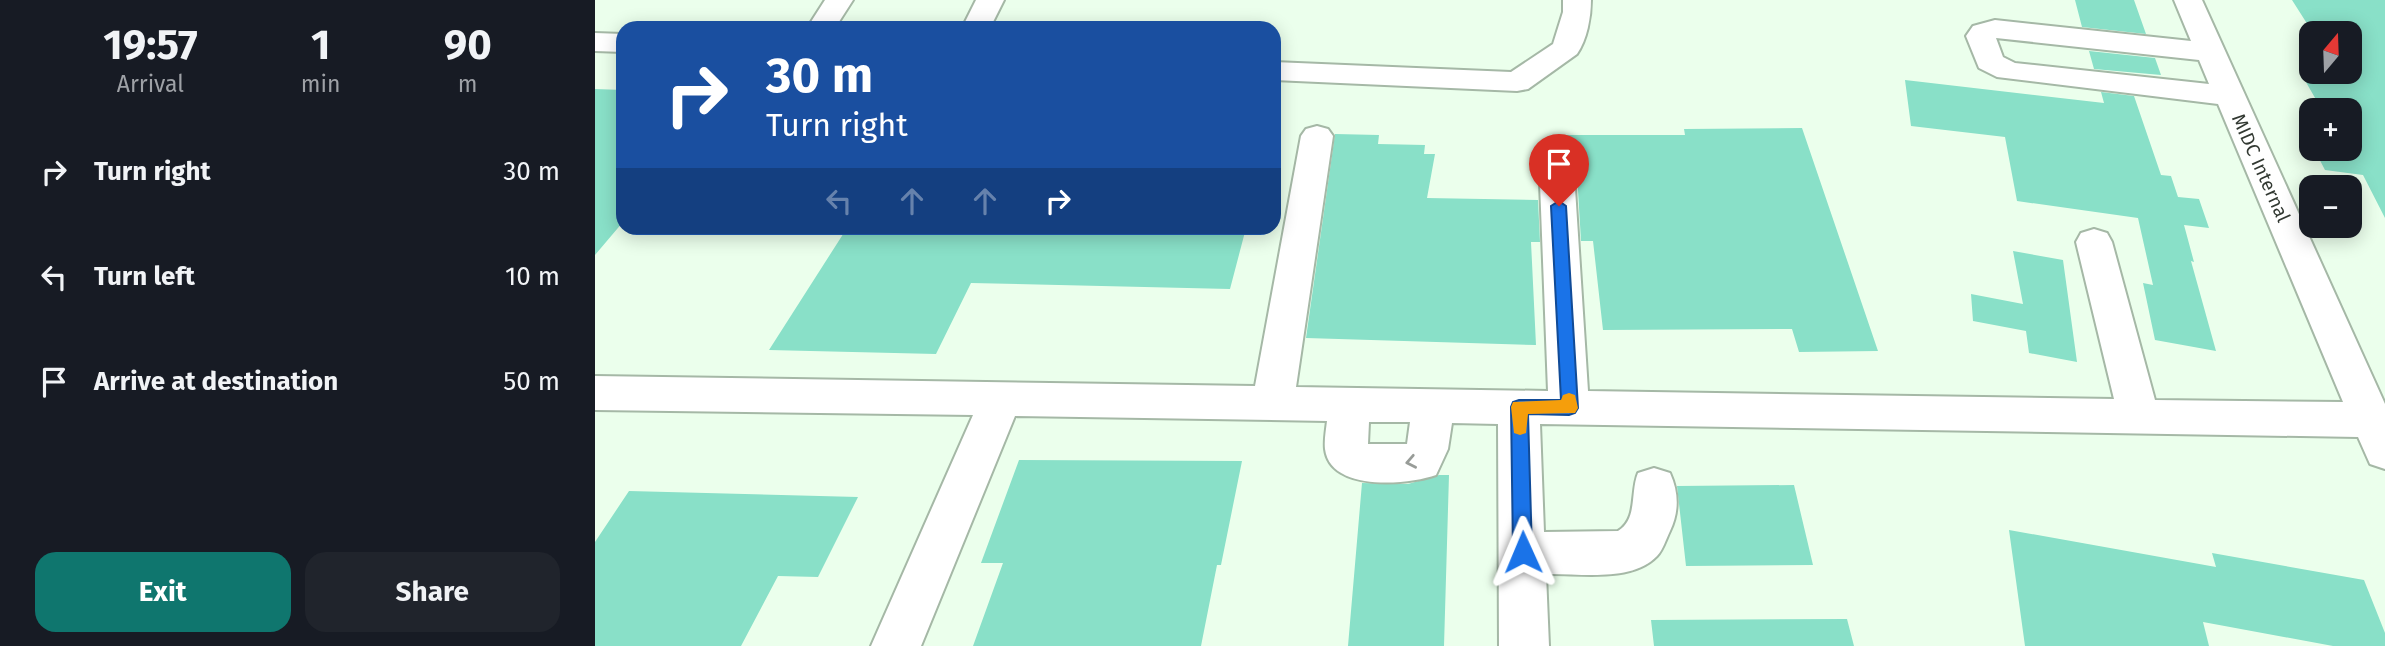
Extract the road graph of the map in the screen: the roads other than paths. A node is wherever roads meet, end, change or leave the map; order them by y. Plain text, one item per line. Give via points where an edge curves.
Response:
1 (839, 0) edge
2 (990, 0) edge
3 (1577, 0) edge
4 (2188, 0) edge
5 (826, 21) edge
6 (980, 21) edge
7 (595, 41) edge
8 (616, 42) edge
9 (2210, 52) junction
10 (1281, 71) edge
11 (2229, 96) junction
12 (1317, 136) dead end
13 (1556, 157) dead end
14 (2094, 242) dead end
15 (595, 393) edge
16 (1001, 398) junction
17 (1273, 403) junction
18 (1349, 404) junction
19 (1432, 405) junction
20 (1519, 407) junction
21 (1569, 408) junction
22 (2139, 416) junction
23 (2378, 435) edge
24 (1654, 487) dead end
25 (1523, 552) junction
26 (896, 646) edge
27 (1524, 646) edge

1 - 5 street
2 - 6 street
3 - 10 street via 1567,48 1517,82
4 - 9 street, MIDC Internal
7 - 8 street
9 - 11 street, MIDC Internal
9 - 11 street via 1995,29 1981,36 1990,62 2008,71
11 - 23 street, MIDC Internal
12 - 17 street
13 - 21 street
14 - 22 street
15 - 16 street
16 - 17 street
16 - 26 street
17 - 18 street
18 - 19 street
19 -> 18 street via 1426,456 1421,462 1372,464 1359,463 1346,450
19 - 20 street
20 - 21 street
20 - 25 street
21 - 22 street
22 - 23 street
24 - 25 street via 1650,525 1642,541 1625,552
25 - 27 street

